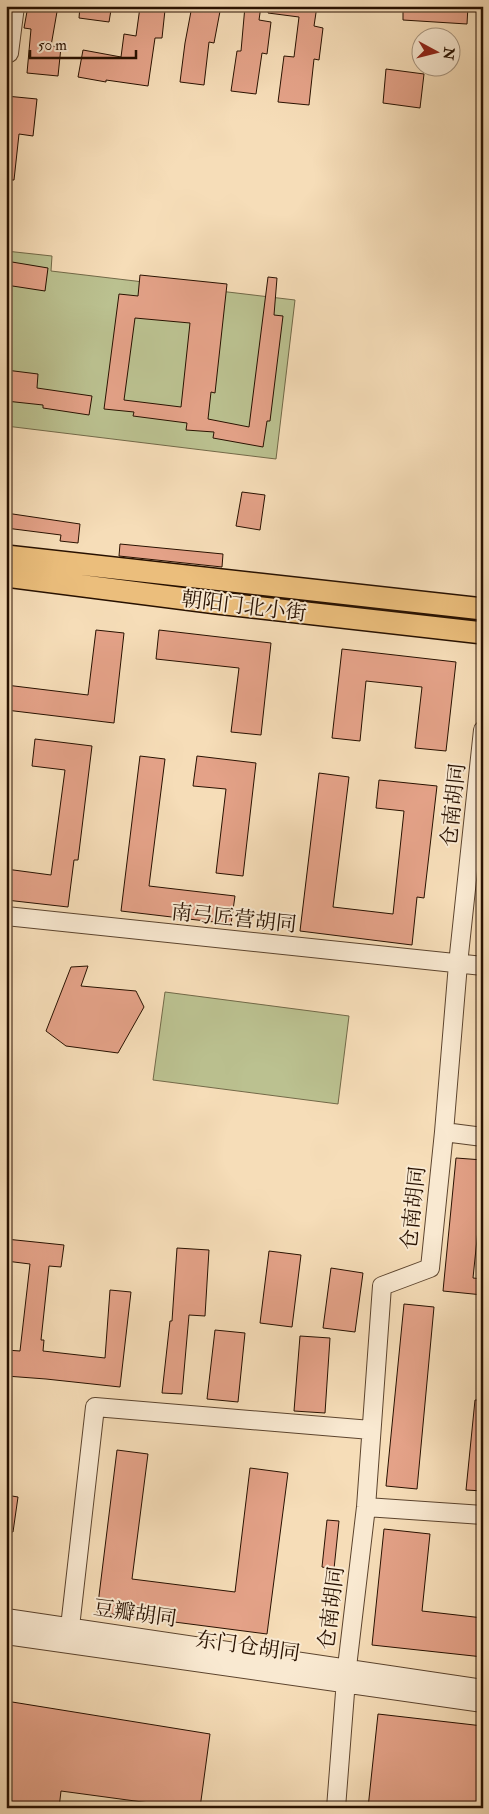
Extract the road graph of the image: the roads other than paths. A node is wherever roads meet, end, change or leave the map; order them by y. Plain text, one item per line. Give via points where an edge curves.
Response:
1 (15, 6) edge
2 (6, 52) edge
3 (6, 556) edge
4 (6, 576) edge
5 (483, 609) edge
6 (483, 633) edge
7 (483, 730) edge
8 (481, 767) edge
9 (6, 916) edge
10 (458, 964) junction
11 (483, 966) edge
12 (444, 1132) junction
13 (483, 1137) edge
14 (371, 1430) junction
15 (366, 1507) junction
16 (483, 1516) edge
17 (6, 1618) edge
18 (70, 1627) junction
19 (6, 1635) edge
20 (346, 1675) junction
21 (483, 1688) edge
22 (483, 1703) edge
23 (336, 1808) edge

1 - 2 street
3 - 5 main road, 朝阳门北小街
4 - 6 main road, 朝阳门北小街
7 - 8 street, 仓南胡同
8 - 10 street, 仓南胡同
9 - 10 street, 南弓匠营胡同
10 - 11 street, 南弓匠营胡同
10 - 12 street, 仓南胡同
12 - 13 street
12 - 14 street, 仓南胡同 via 430,1268 382,1286
14 - 15 street, 仓南胡同
14 - 18 street via 95,1407
15 - 16 street
15 - 20 street, 仓南胡同
17 - 18 street, 豆瓣胡同
18 - 20 street, 豆瓣胡同
19 - 20 street, 东门仓胡同
20 - 21 street, 东门仓胡同
20 - 22 street, 东门仓胡同
20 - 23 street, 仓南胡同

